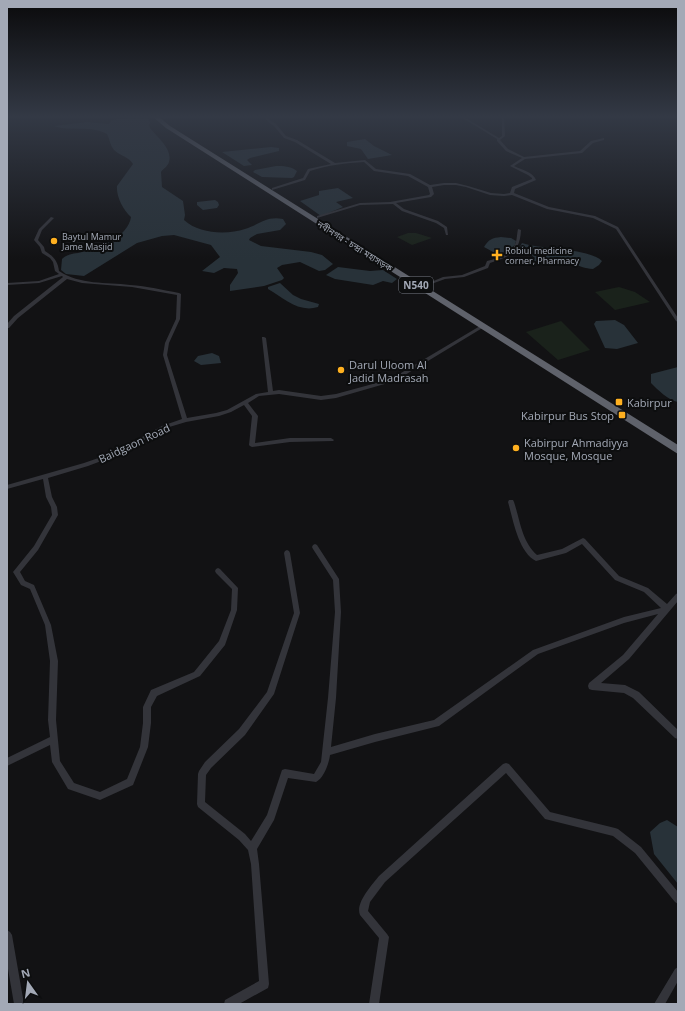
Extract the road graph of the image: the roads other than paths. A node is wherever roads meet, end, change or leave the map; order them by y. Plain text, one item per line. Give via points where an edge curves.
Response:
1 (226, 164) edge
2 (233, 164) edge
3 (334, 164) edge
4 (369, 164) edge
5 (514, 164) edge
6 (430, 186) junction
7 (272, 189) junction
8 (512, 194) junction
9 (393, 202) junction
10 (318, 217) junction
11 (52, 218) dead end
12 (519, 230) dead end
13 (447, 234) dead end
14 (61, 275) junction
15 (66, 277) junction
16 (7, 284) edge
17 (426, 285) junction
18 (678, 321) edge
19 (7, 327) edge
20 (482, 327) junction
21 (264, 338) dead end
22 (271, 393) junction
23 (244, 402) junction
24 (185, 420) junction
25 (331, 440) dead end
26 (678, 443) edge
27 (678, 450) edge
28 (45, 477) junction
29 (7, 487) edge
30 (511, 502) dead end
31 (315, 547) dead end
32 (286, 553) dead end
33 (218, 571) dead end
34 (678, 596) edge
35 (667, 609) junction
36 (678, 734) edge
37 (54, 739) junction
38 (326, 752) junction
39 (7, 762) edge
40 (252, 848) junction
41 (678, 899) edge
42 (7, 935) edge
43 (678, 972) edge
44 (19, 1004) edge
45 (229, 1004) edge
46 (374, 1004) edge
47 (659, 1004) edge

1 - 20 highway, নবীনগর - চন্দ্রা মহাসড়ক / N540
2 - 7 highway, নবীনগর - চন্দ্রা মহাসড়ক / N540
3 - 7 street via 309,170 304,179
4 - 6 street via 375,170 409,175
5 - 8 street via 512,166 531,175 534,180 513,188
6 - 8 street via 459,185 495,196
6 - 9 street via 430,196
7 - 10 highway, নবীনগর - চন্দ্রা মহাসড়ক / N540
8 - 18 street via 548,208 594,217 617,228
9 - 10 street via 360,204
9 - 13 street via 403,210 437,222 446,228
10 - 17 highway, নবীনগর - চন্দ্রা মহাসড়ক / N540
11 - 14 street via 40,230 36,240 43,252 57,264 57,271
12 - 17 street via 517,246 504,258 488,262 487,267 464,276 444,278
14 - 15 street
14 - 16 street via 39,282
15 - 19 street
15 - 24 street via 99,284 133,286 179,294 178,319 167,343 165,355
17 - 26 highway, নবীনগর - চন্দ্রা মহাসড়ক / N540
20 - 22 street, Baidgaon Road via 393,380 321,398
20 - 27 highway, নবীনগর - চন্দ্রা মহাসড়ক / N540
21 - 22 street
22 - 23 street, Baidgaon Road via 258,395
23 - 24 street, Baidgaon Road via 217,415
23 - 25 street via 255,416 252,445 290,440
24 - 28 street, Baidgaon Road via 164,427 115,454
28 - 29 street, Baidgaon Road
28 - 37 street via 55,515 36,548 16,572 23,583 32,587 48,625 54,661
30 - 35 street via 523,541 533,556 536,558 564,551 583,541 617,578 646,590
31 - 38 street via 336,579 338,612
32 - 40 street via 297,614 270,694 242,732 202,774 201,804
33 - 37 street via 234,588 234,610 222,643 197,674 154,693 147,707 144,747 130,782 100,796 72,786 56,762
34 - 35 street
35 - 36 street via 626,657 592,686 625,689
35 - 38 street via 624,620 536,652 436,723
37 - 39 street
38 - 40 street via 325,763 316,778 285,773 271,817
40 - 45 street via 264,984
41 - 46 street via 638,850 615,832 548,816 506,767 382,879 366,900 364,912 384,937
42 - 44 street
43 - 47 street

